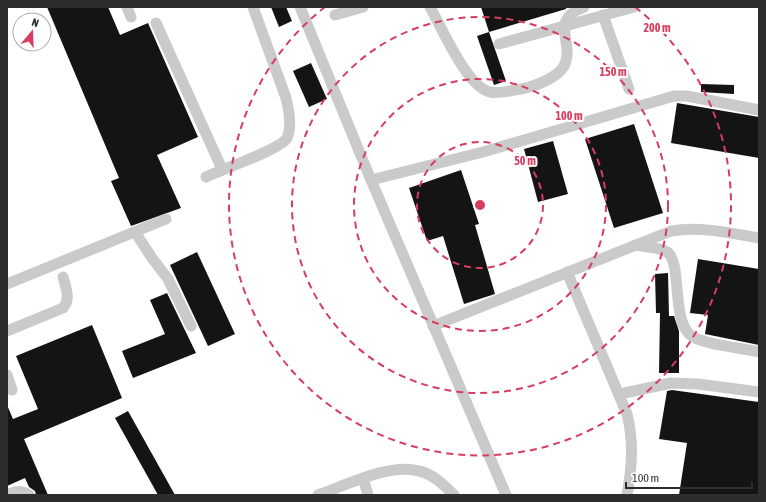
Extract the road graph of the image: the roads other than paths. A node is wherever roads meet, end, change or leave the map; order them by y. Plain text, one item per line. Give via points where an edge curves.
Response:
1 (253, 7) edge
2 (300, 7) edge
3 (363, 7) edge
4 (430, 7) edge
5 (584, 7) edge
6 (634, 7) edge
7 (335, 15) dead end
8 (603, 15) junction
9 (156, 23) dead end
10 (564, 26) junction
11 (499, 44) dead end
12 (629, 89) dead end
13 (759, 110) edge
14 (222, 169) junction
15 (206, 178) dead end
16 (371, 180) junction
17 (166, 220) dead end
18 (136, 232) junction
19 (759, 238) edge
20 (634, 245) junction
21 (567, 272) junction
22 (62, 277) dead end
23 (7, 284) edge
24 (191, 326) dead end
25 (433, 326) junction
26 (7, 331) edge
27 (759, 352) edge
28 (7, 375) edge
29 (12, 390) dead end
30 (759, 392) edge
31 (620, 394) junction
32 (363, 478) junction
33 (7, 495) edge
34 (29, 495) edge
35 (318, 495) edge
36 (368, 495) edge
37 (454, 495) edge
38 (506, 495) edge
39 (626, 495) edge

1 - 14 street via 286,98 289,113 287,137 278,147
2 - 16 street
3 - 7 street
4 - 10 street via 467,75 481,89 491,92 529,87 560,72 567,58
5 - 10 street via 570,14
6 - 8 street
8 - 10 street
8 - 12 street
9 - 14 street
10 - 11 street
13 - 16 street via 687,96 668,97 483,152
14 - 15 street
16 - 25 street
17 - 18 street
18 - 23 street
18 - 24 street via 168,279
19 - 20 street via 686,228 672,230
20 - 21 street
20 - 27 street via 667,252 673,257 678,300 684,328 689,334 701,340
21 - 25 street
21 - 31 street
22 - 26 street via 68,298 63,308
25 - 38 street
28 - 29 street
30 - 31 street via 671,383
31 - 39 street via 631,431 633,454
32 - 35 street
32 - 36 street
32 - 37 street via 380,472 418,470 433,476
33 - 34 street via 14,491

